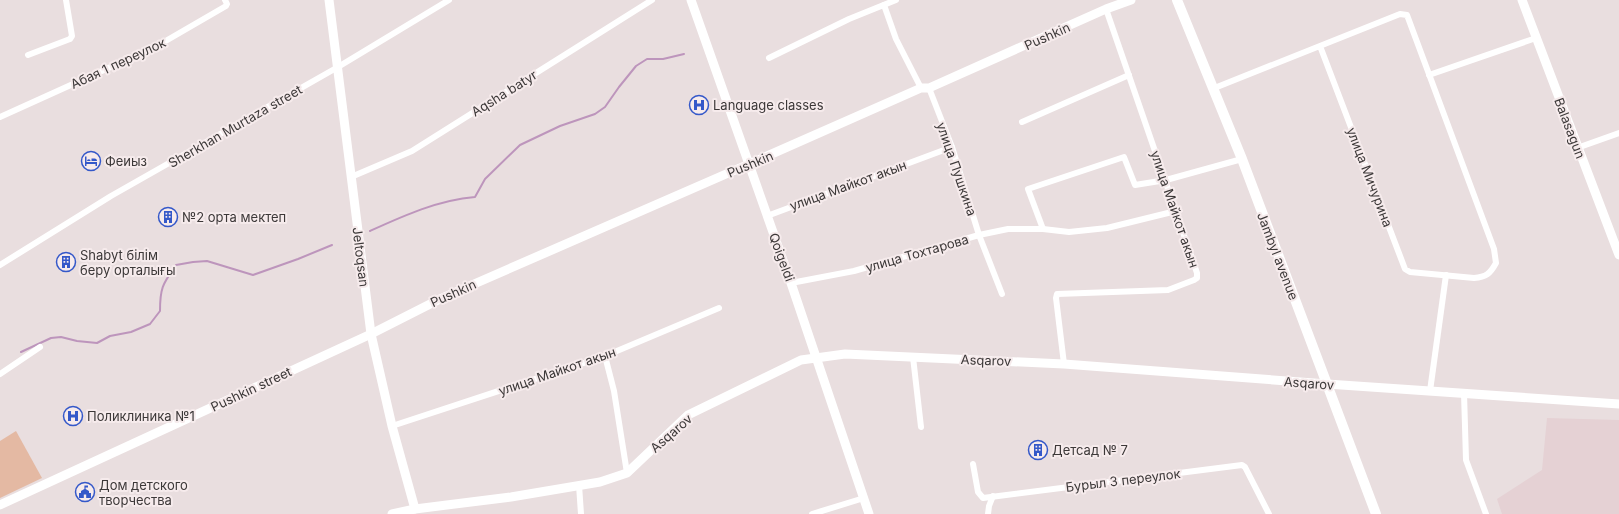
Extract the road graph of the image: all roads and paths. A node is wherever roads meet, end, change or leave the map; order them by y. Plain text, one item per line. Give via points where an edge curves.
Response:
1 (66, 0) edge
2 (226, 0) edge
3 (329, 0) edge
4 (449, 0) edge
5 (652, 0) edge
6 (691, 0) edge
7 (896, 0) edge
8 (1131, 0) edge
9 (1177, 0) edge
10 (1522, 0) edge
11 (884, 5) junction
12 (1106, 9) junction
13 (1536, 38) junction
14 (1320, 46) junction
15 (28, 55) dead end
16 (769, 58) dead end
17 (338, 67) junction
18 (1129, 75) junction
19 (1429, 75) junction
20 (925, 88) junction
21 (1212, 89) junction
22 (0, 117) edge
23 (1022, 122) dead end
24 (1619, 133) edge
25 (952, 147) junction
26 (1578, 148) junction
27 (1242, 159) junction
28 (749, 164) junction
29 (351, 177) junction
30 (1166, 180) junction
31 (1176, 211) junction
32 (767, 216) junction
33 (1043, 229) junction
34 (979, 235) junction
35 (1619, 255) edge
36 (0, 264) edge
37 (1446, 275) junction
38 (791, 283) junction
39 (1002, 294) dead end
40 (719, 308) dead end
41 (371, 334) junction
42 (40, 347) dead end
43 (605, 356) junction
44 (817, 357) junction
45 (913, 357) junction
46 (1064, 364) junction
47 (0, 374) edge
48 (1327, 384) junction
49 (1430, 391) junction
50 (1464, 393) junction
51 (1619, 404) edge
52 (392, 426) junction
53 (922, 427) dead end
54 (974, 464) dead end
55 (627, 473) junction
56 (579, 485) junction
57 (993, 496) junction
58 (864, 498) junction
59 (0, 505) edge
60 (415, 512) edge
61 (392, 514) edge
62 (581, 514) edge
63 (812, 514) edge
64 (869, 514) edge
65 (988, 514) edge
66 (1269, 514) edge
67 (1376, 514) edge
68 (1486, 514) edge

1 - 15 street via 72,36 70,39
2 - 22 street, Абая 1 переулок via 226,6 157,46
3 - 17 street, Jeltoqsan
4 - 17 street, Sherkhan Murtaza street
5 - 29 street, Aqsha batyr via 412,151
6 - 28 street, Qoigeldi
7 - 11 street
8 - 12 street, Pushkin
9 - 21 main road, Jambyl avenue
10 - 13 street, Balasagun
11 - 16 street
11 - 20 street, улица Пушкина via 896,39
12 - 18 street, улица Майкот акын
12 - 20 street, Pushkin
13 - 19 street
13 - 26 street, Balasagun
14 - 19 street, улица Мичурина via 1404,14 1407,15
14 - 21 street, улица Мичурина
14 - 37 street, улица Мичурина via 1403,267 1410,272
17 - 29 street, Jeltoqsan
17 - 36 street, Sherkhan Murtaza street via 111,196
18 - 23 street
18 - 30 street, улица Майкот акын
19 - 37 street, улица Мичурина via 1496,254 1496,263 1483,277
20 - 25 street, улица Пушкина
20 - 28 street, Pushkin
21 - 27 main road, Jambyl avenue
24 - 26 street
25 - 32 street, улица Майкот акын
25 - 34 street, улица Пушкина
26 - 35 street, Balasagun
27 - 30 street
27 - 48 main road, Jambyl avenue
28 - 32 street, Qoigeldi
28 - 41 street, Pushkin via 442,298
29 - 41 street, Jeltoqsan
30 - 31 street, улица Майкот акын
30 - 33 street via 1134,185 1124,157 1028,189
31 - 33 street, улица Тохтарова via 1107,228 1069,232
31 - 46 street, улица Майкот акын via 1197,278 1168,290 1057,294
32 - 38 street, Qoigeldi
33 - 34 street, улица Тохтарова via 1008,229
34 - 38 street, улица Тохтарова via 854,271
34 - 39 street, улица Пушкина
37 - 49 street
38 - 44 street, Qoigeldi
40 - 43 street, улица Майкот акын
41 - 52 street, Jeltoqsan
41 - 59 street, Pushkin street
42 - 47 street
43 - 52 street, улица Майкот акын
43 - 55 street via 614,391
44 - 45 street, Asqarov via 845,354
44 - 55 street, Asqarov via 802,360 688,415
44 - 58 street, Qoigeldi
45 - 46 street, Asqarov
45 - 53 street
46 - 48 street, Asqarov
48 - 49 street, Asqarov
48 - 67 main road, Jambyl avenue
49 - 50 street, Asqarov
50 - 51 street, Asqarov
50 - 68 street via 1466,460
52 - 60 street, Jeltoqsan
54 - 57 street, Бурыл 3 переулок via 978,492 983,498
55 - 56 street, Asqarov via 600,482
56 - 60 street, Asqarov
56 - 62 street
57 - 65 street via 988,506
57 - 66 street, Бурыл 3 переулок via 1242,465
58 - 63 street
58 - 64 street, Qoigeldi
60 - 61 street, Asqarov

